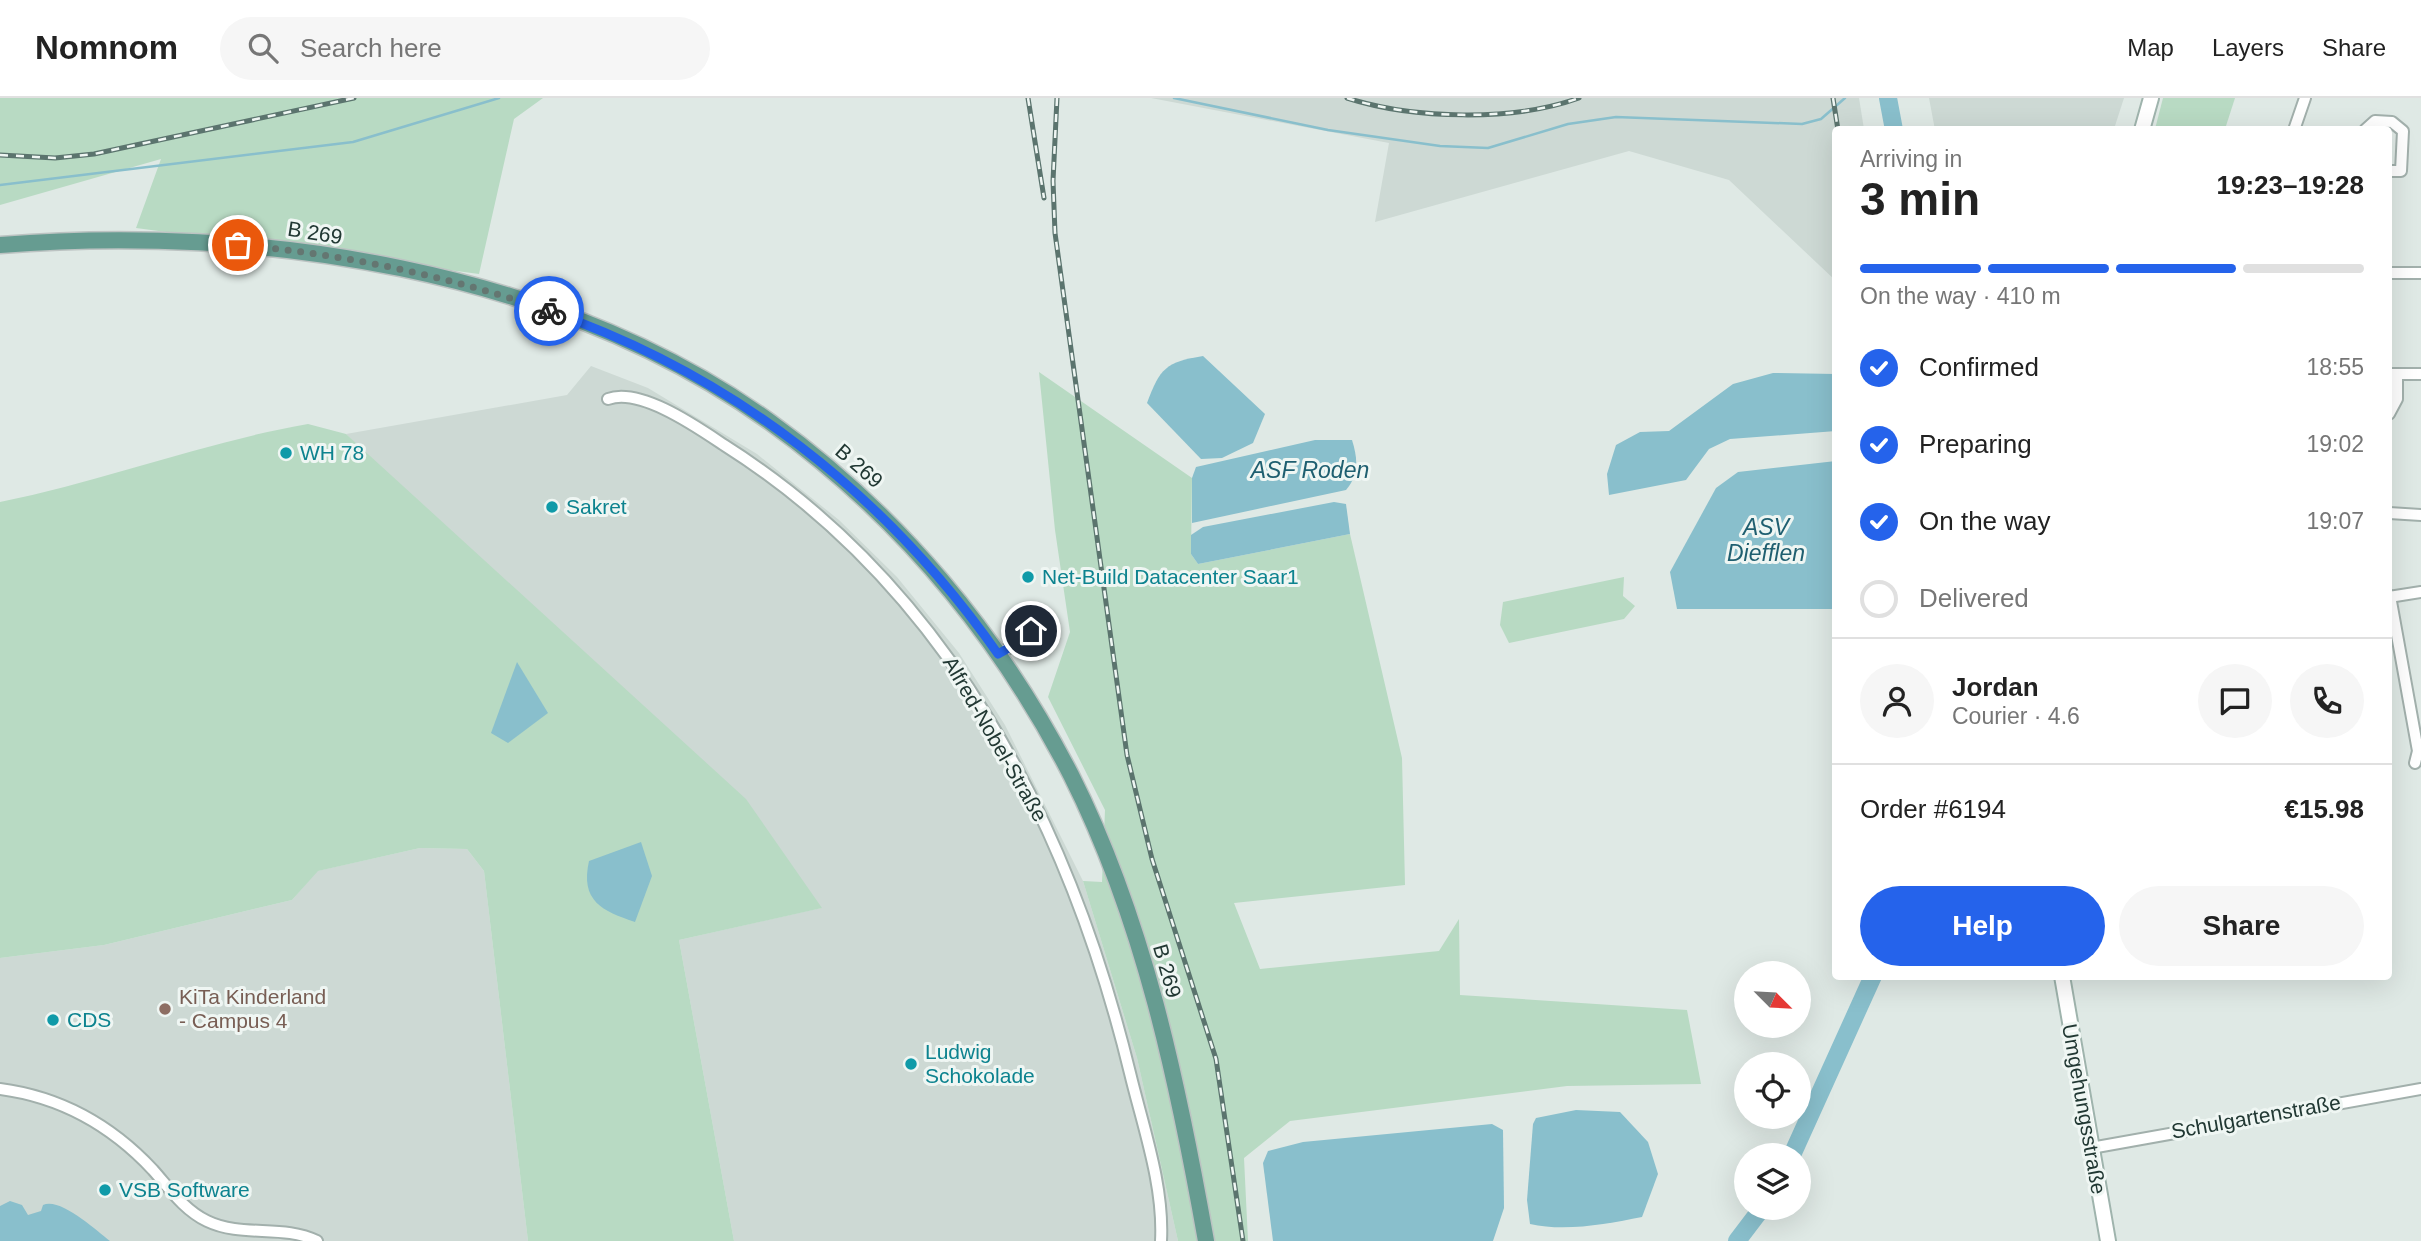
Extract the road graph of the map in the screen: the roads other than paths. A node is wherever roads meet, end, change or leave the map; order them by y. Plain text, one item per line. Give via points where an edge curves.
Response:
1 (2151, 98) edge
2 (2305, 98) edge
3 (2144, 126) edge
4 (2295, 126) edge
5 (2369, 126) edge
6 (2392, 171) edge
7 (0, 245) edge
8 (2392, 273) edge
9 (2421, 273) edge
10 (2393, 374) edge
11 (2421, 374) edge
12 (608, 399) dead end
13 (2392, 411) edge
14 (2392, 513) edge
15 (2421, 515) edge
16 (2421, 592) edge
17 (2392, 597) edge
18 (2392, 609) edge
19 (1031, 631) dead end
20 (998, 654) junction
21 (2416, 707) edge
22 (2414, 764) dead end
23 (2063, 980) edge
24 (0, 1089) edge
25 (2421, 1089) edge
26 (2091, 1148) junction
27 (317, 1241) edge
28 (1161, 1241) edge
29 (1206, 1241) edge
30 (2108, 1241) edge

1 - 3 main road
2 - 4 street
5 - 6 street via 2375,121 2392,122 2403,131 2402,171
7 - 20 main road, B 269 / B 269 via 173,241 314,254 479,288 605,332 714,386 823,462 887,519 929,565
8 - 9 street
10 - 11 street
10 - 13 street via 2396,407
12 - 28 street, Alfred-Nobel-Straße via 627,395 675,415 757,465 820,514 896,590 968,685 1040,812 1108,986 1152,1164
14 - 15 street
16 - 17 street
18 - 21 street
19 - 20 street
20 - 29 main road, B 269 / B 269 via 1072,778 1140,952 1169,1056
21 - 22 street via 2418,751
23 - 26 main road, Umgehungsstraße
24 - 27 street via 48,1099 96,1121 136,1152 178,1199 207,1221 239,1231 290,1233
25 - 26 street, Schulgartenstraße
26 - 30 main road, Umgehungsstraße

